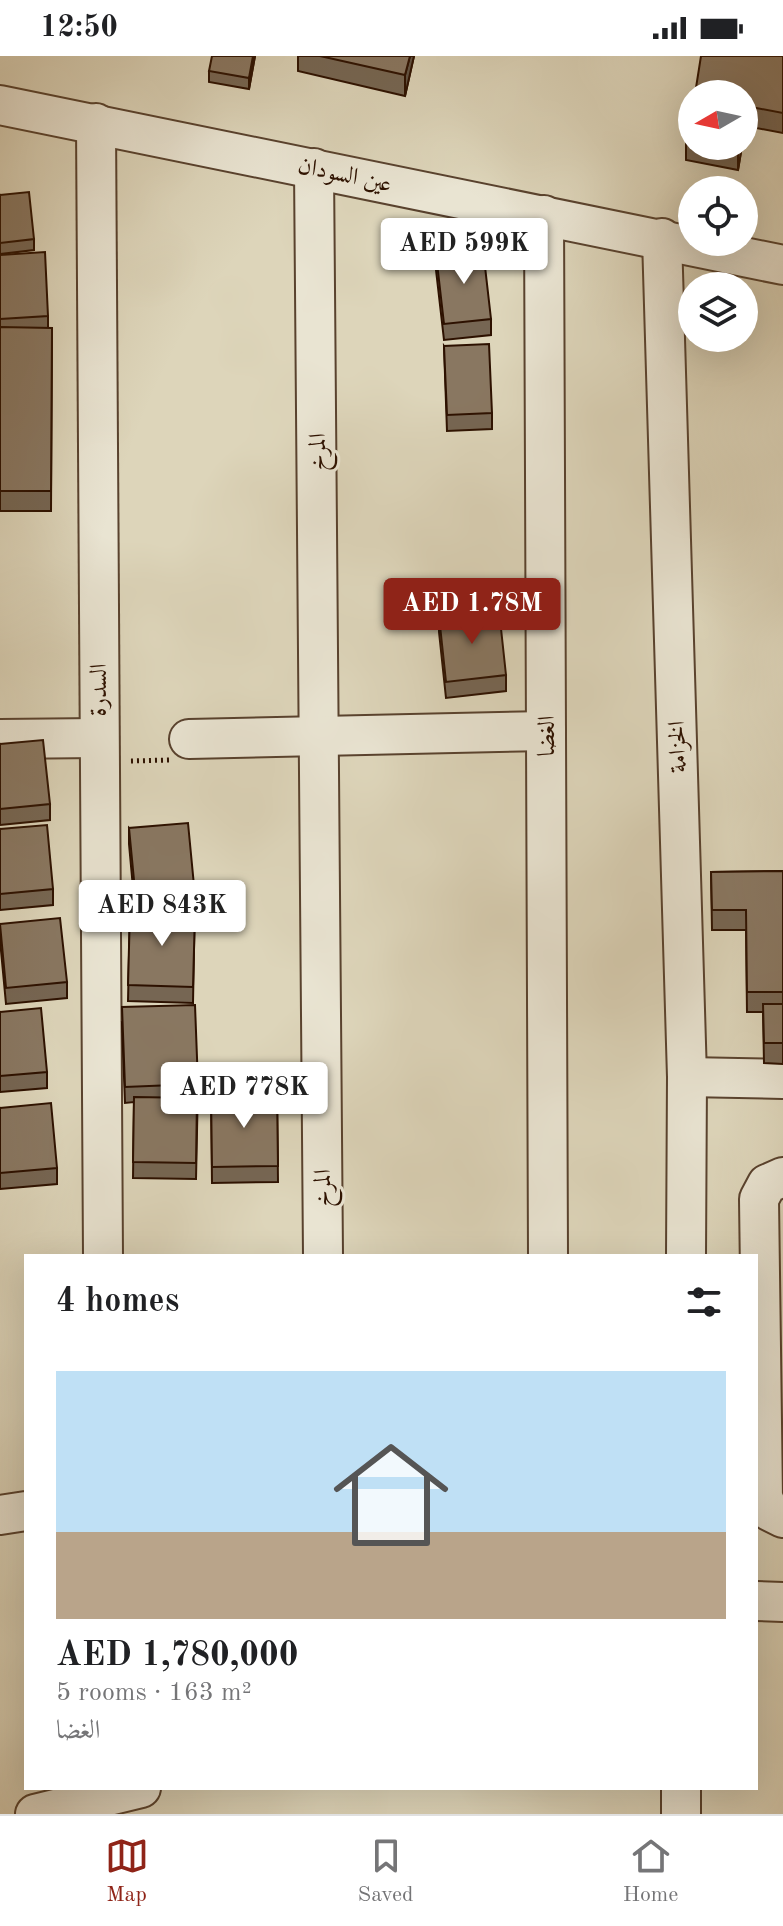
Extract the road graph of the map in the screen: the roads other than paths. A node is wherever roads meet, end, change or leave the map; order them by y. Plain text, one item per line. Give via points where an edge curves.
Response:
1 (0, 105) edge
2 (96, 123) junction
3 (314, 168) junction
4 (544, 215) junction
5 (662, 238) junction
6 (783, 265) edge
7 (546, 731) junction
8 (319, 736) junction
9 (0, 739) edge
10 (189, 739) road end
11 (98, 750) junction
12 (687, 1077) junction
13 (783, 1079) edge
14 (783, 1177) edge
15 (103, 1254) edge
16 (323, 1254) edge
17 (548, 1254) edge
18 (686, 1254) edge
19 (24, 1511) edge
20 (0, 1515) edge
21 (783, 1518) edge
22 (758, 1601) edge
23 (783, 1602) edge
24 (133, 1790) edge
25 (681, 1790) edge
26 (35, 1814) edge
27 (681, 1814) edge

1 - 2 street, عين السودان
2 - 3 street, عين السودان
2 - 11 street, السدرة
3 - 4 street, عين السودان
3 - 8 street, المرخ
4 - 5 street, عين السودان
4 - 7 street, الغضا
5 - 6 street, عين السودان
5 - 12 street, الخزامة
7 - 8 street
7 - 17 street, الغضا
8 - 10 street
8 - 16 street, المرخ
9 - 11 street
11 - 15 street, السدرة
12 - 13 street
12 - 18 street, الخزامة
14 - 21 street via 767,1184 759,1199 763,1497 769,1511
19 - 20 street
22 - 23 street
24 - 26 street
25 - 27 street

